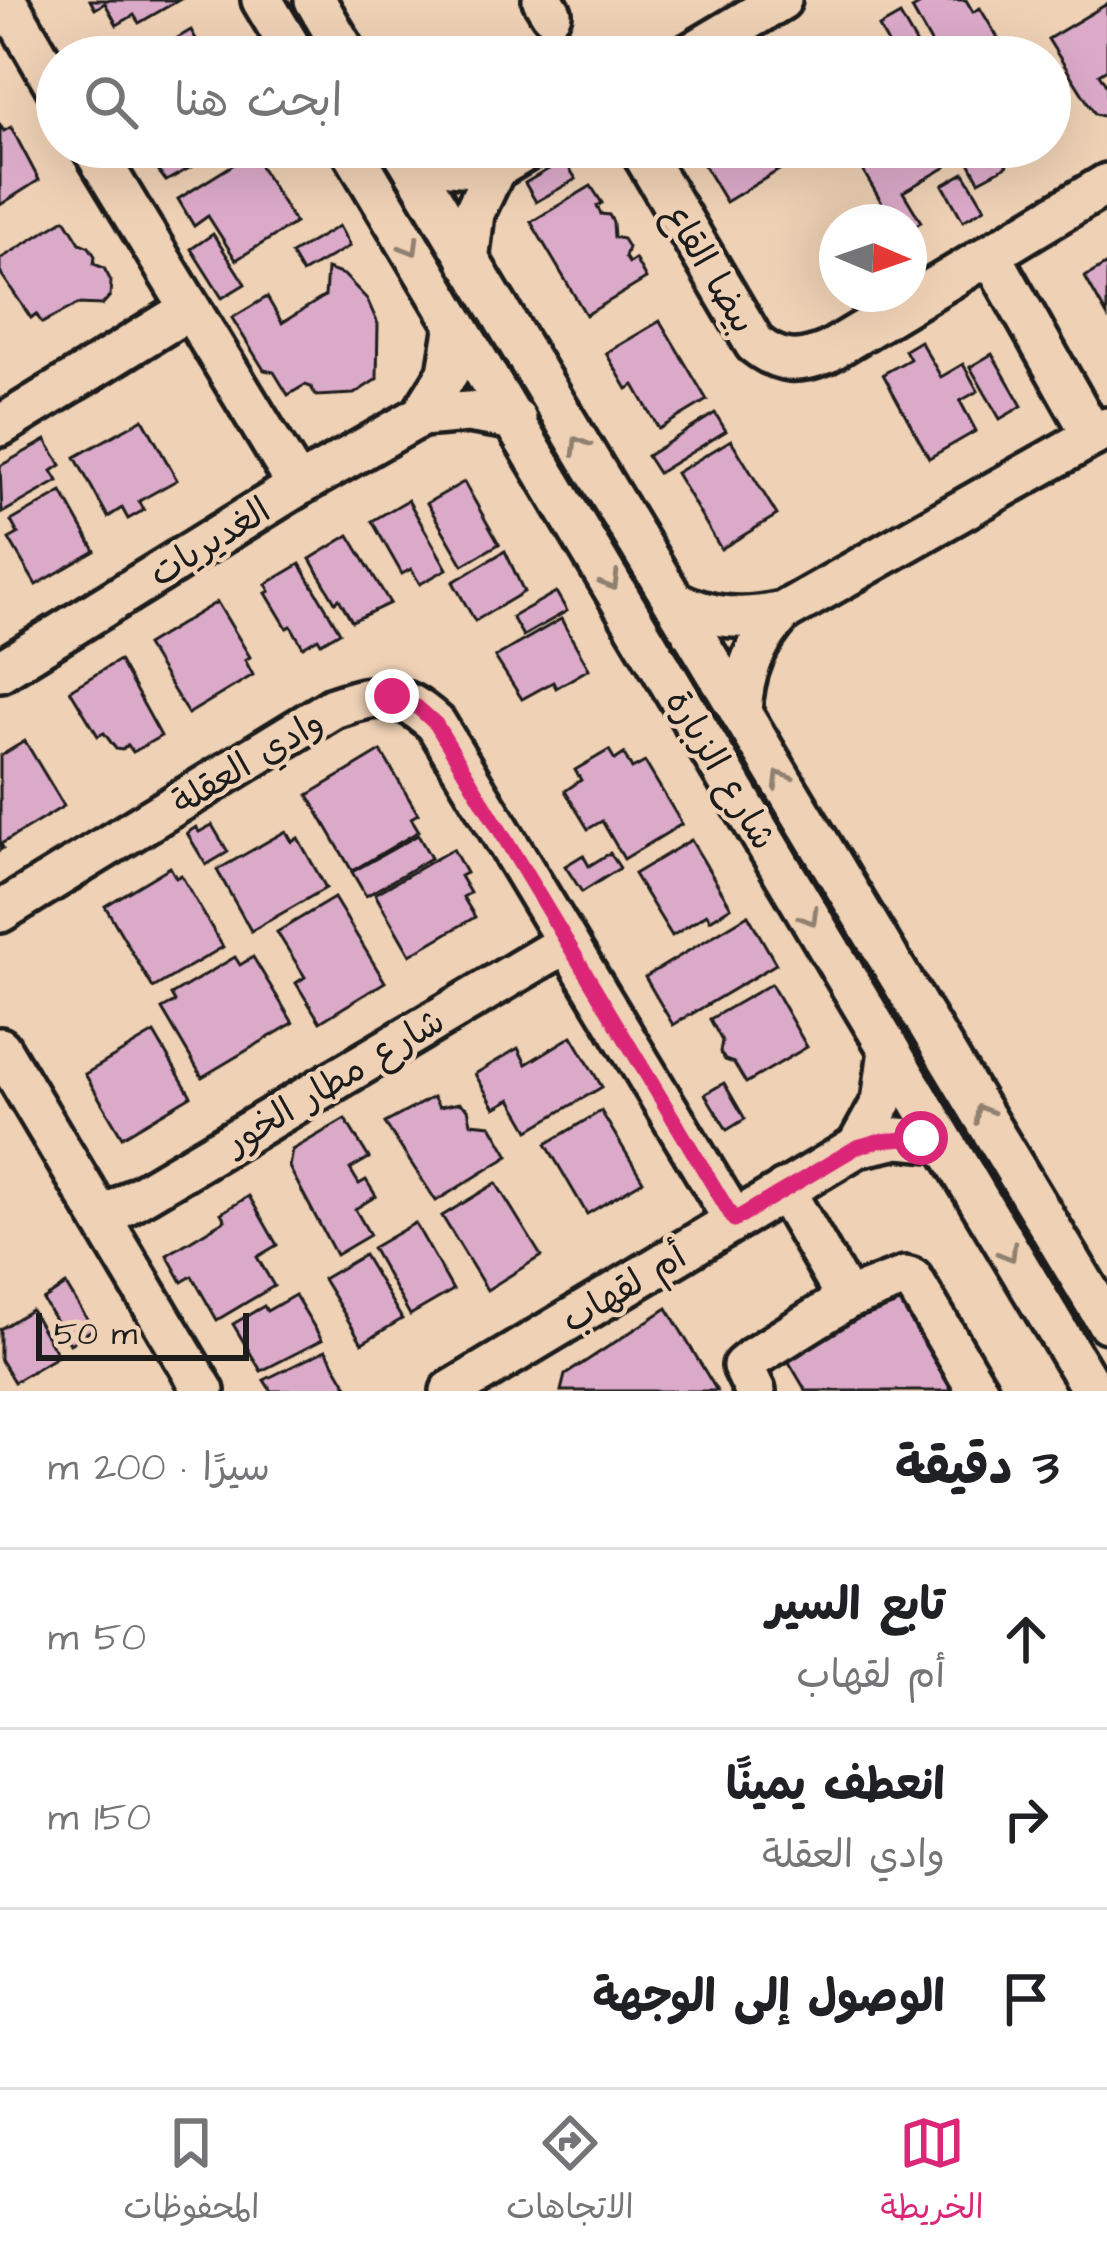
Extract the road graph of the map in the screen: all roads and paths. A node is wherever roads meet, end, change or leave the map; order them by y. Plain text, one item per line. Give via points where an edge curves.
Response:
1 (262, 0) edge
2 (315, 0) edge
3 (781, 0) edge
4 (10, 25) edge
5 (283, 36) edge
6 (336, 36) edge
7 (720, 36) edge
8 (36, 60) edge
9 (104, 168) edge
10 (363, 168) edge
11 (414, 168) edge
12 (484, 168) edge
13 (651, 168) edge
14 (495, 169) joint
15 (1107, 184) edge
16 (991, 255) junction
17 (468, 261) junction
18 (188, 310) junction
19 (456, 324) junction
20 (421, 416) junction
21 (515, 420) junction
22 (0, 426) edge
23 (1100, 432) edge
24 (298, 486) junction
25 (674, 601) junction
26 (783, 612) junction
27 (0, 671) edge
28 (741, 713) junction
29 (0, 912) edge
30 (566, 943) junction
31 (0, 1048) edge
32 (890, 1051) junction
33 (943, 1142) junction
34 (857, 1147) junction
35 (784, 1190) junction
36 (103, 1218) junction
37 (734, 1220) junction
38 (848, 1299) junction
39 (1107, 1322) edge
40 (468, 1387) edge
41 (204, 1391) edge
42 (755, 1391) edge
43 (978, 1391) edge
44 (1093, 1391) edge

1 - 5 street
2 - 6 street
3 - 7 street
4 - 8 street
9 - 18 street
10 -> 19 street, شارع الزبارة
11 - 17 street, شارع الزبارة
12 - 14 street
13 - 16 street, بيضا القاع via 755,344 786,361 828,352
14 - 17 street via 474,213
15 - 16 street, بيضا القاع
16 - 23 street
25 -> 17 street, شارع الزبارة
18 - 22 street
18 - 24 street
19 - 20 street via 448,373
19 - 21 street, شارع الزبارة
20 - 21 street, الغديريات
20 - 24 street, الغديريات
21 -> 32 street, شارع الزبارة
23 - 26 street
24 - 27 street, الغديريات
25 - 26 street via 724,618
25 - 28 street, شارع الزبارة
26 - 28 street via 750,658
39 -> 28 street, شارع الزبارة
29 - 30 street, وادي العقلة via 333,708 392,696 436,724
30 - 36 street, شارع مطار الخور
30 - 37 street, وادي العقلة
31 - 36 street
32 - 33 street, شارع الزبارة
32 - 34 street via 882,1102
33 - 34 street, أم لقهاب via 899,1138
33 -> 44 street, شارع الزبارة
34 - 35 street, أم لقهاب
35 - 37 street, أم لقهاب
35 - 38 street
36 - 41 street
37 - 40 street, أم لقهاب
38 - 42 street via 743,1366
38 - 43 street via 913,1280

